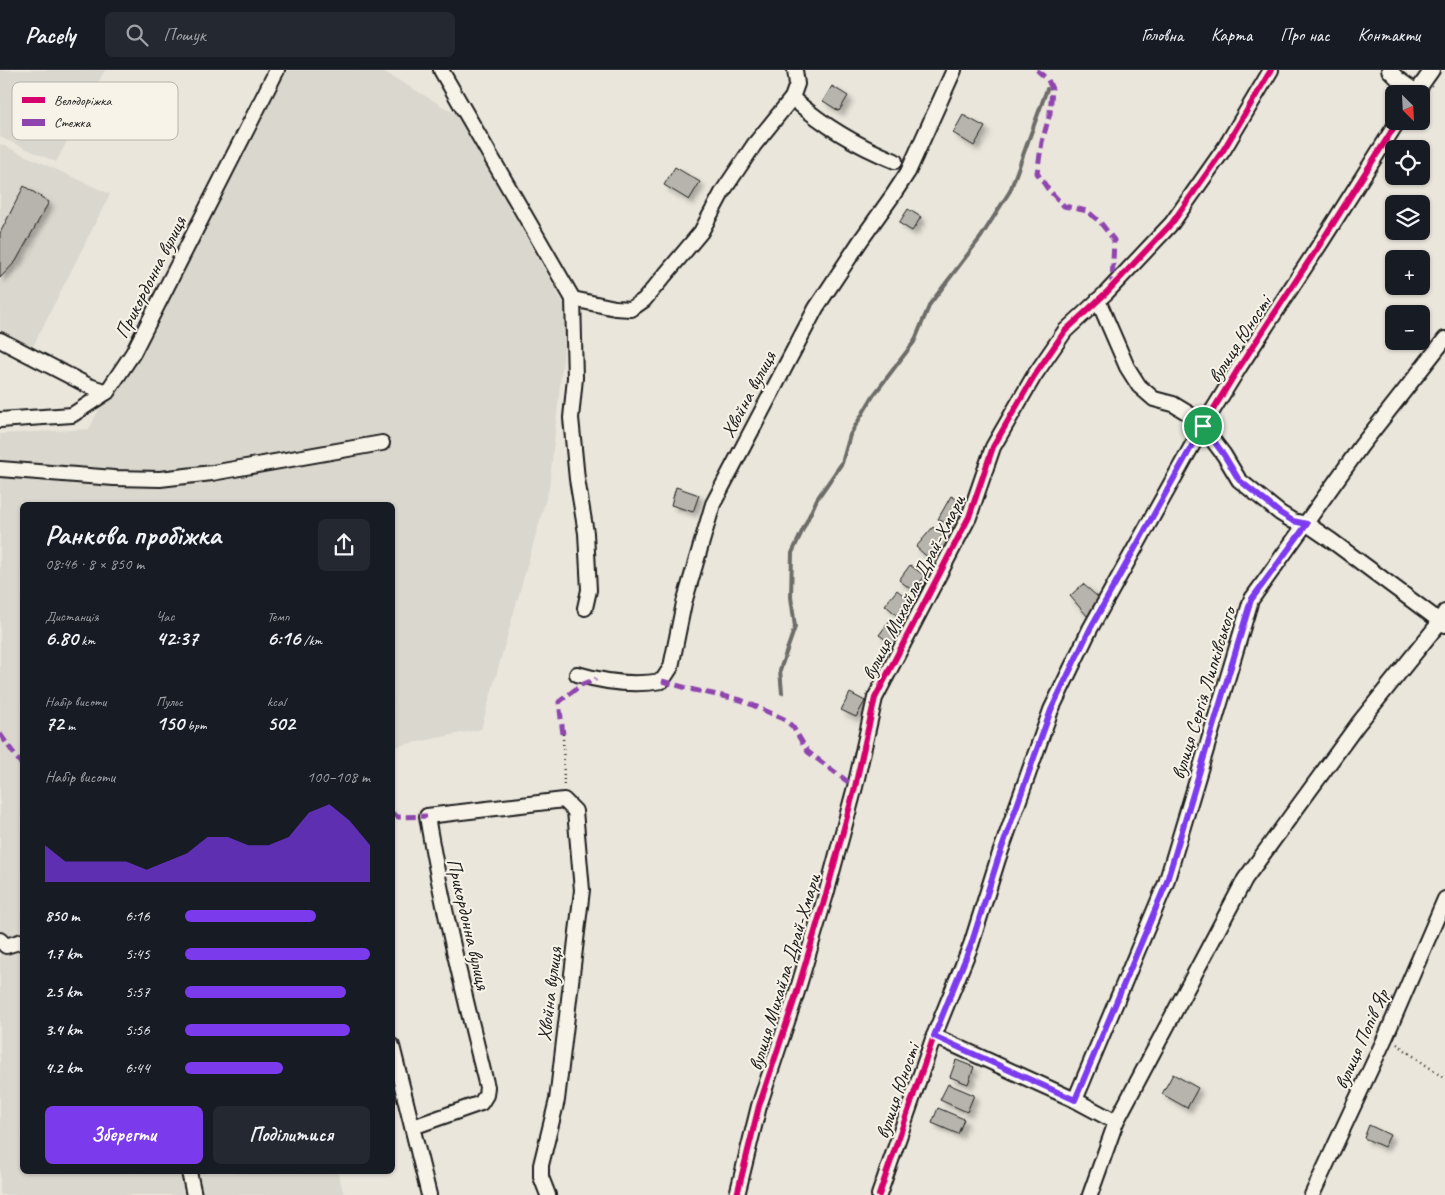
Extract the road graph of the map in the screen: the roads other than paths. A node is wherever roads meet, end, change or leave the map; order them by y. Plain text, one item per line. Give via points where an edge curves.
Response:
1 (277, 70) edge
2 (441, 70) edge
3 (795, 70) edge
4 (954, 70) edge
5 (1271, 70) edge
6 (1389, 70) edge
7 (1432, 70) edge
8 (1406, 85) edge
9 (1422, 85) edge
10 (792, 98) junction
11 (1392, 130) edge
12 (895, 161) dead end
13 (574, 299) junction
14 (1098, 300) junction
15 (1445, 339) edge
16 (0, 340) edge
17 (107, 392) junction
18 (0, 420) edge
19 (1203, 426) junction
20 (382, 442) dead end
21 (0, 469) edge
22 (1307, 524) junction
23 (585, 608) dead end
24 (1443, 620) edge
25 (577, 674) dead end
26 (564, 800) joint
27 (1445, 899) edge
28 (0, 940) edge
29 (20, 941) edge
30 (934, 1036) junction
31 (395, 1058) edge
32 (1075, 1100) junction
33 (1116, 1122) junction
34 (413, 1127) junction
35 (189, 1174) edge
36 (194, 1195) edge
37 (429, 1195) edge
38 (548, 1195) edge
39 (738, 1195) edge
40 (879, 1195) edge
41 (1090, 1195) edge
42 (1312, 1195) edge

1 - 17 street, Прикордонна вулиця via 133,354
2 - 13 street
3 - 10 street via 797,84
4 - 25 street, Хвойна вулиця via 908,172 816,308 713,504 684,603 671,667 662,681 645,684
5 - 14 street, вулиця Михайла Драй-Хмари via 1224,148 1172,223
6 - 8 street
7 - 9 street
10 - 12 street via 840,134
10 - 13 street via 754,145 723,191 702,232 644,300 631,309
11 - 19 street, вулиця Юності
13 - 23 street via 571,418 586,533 589,590
14 - 19 street via 1138,386 1154,399 1173,404 1196,418
14 - 39 street, вулиця Михайла Драй-Хмари via 1065,331 1034,376 993,448 969,518 875,698 855,788 796,994 759,1106
15 - 22 street, вулиця Сергія Липківського via 1361,446
16 - 17 street
17 - 18 street via 72,415
19 - 22 street via 1239,480 1280,513 1293,521
19 - 30 street, вулиця Юності via 1090,629 1051,710 971,945
20 - 21 street via 212,473 160,479
22 - 24 street
22 - 32 street, вулиця Сергія Липківського via 1251,600 1166,884
24 - 33 street via 1358,724 1245,879
26 - 34 street, Прикордонна вулиця via 427,816 452,944 487,1086 481,1103
26 - 38 street, Хвойна вулиця via 575,811 582,890 557,1100 541,1165 541,1177
27 - 42 street, вулиця Попів Яр
28 - 29 street via 6,946
30 - 32 street
30 - 40 street, вулиця Юності
31 - 34 street
32 - 33 street
33 - 41 street
34 - 37 street
35 - 36 street

